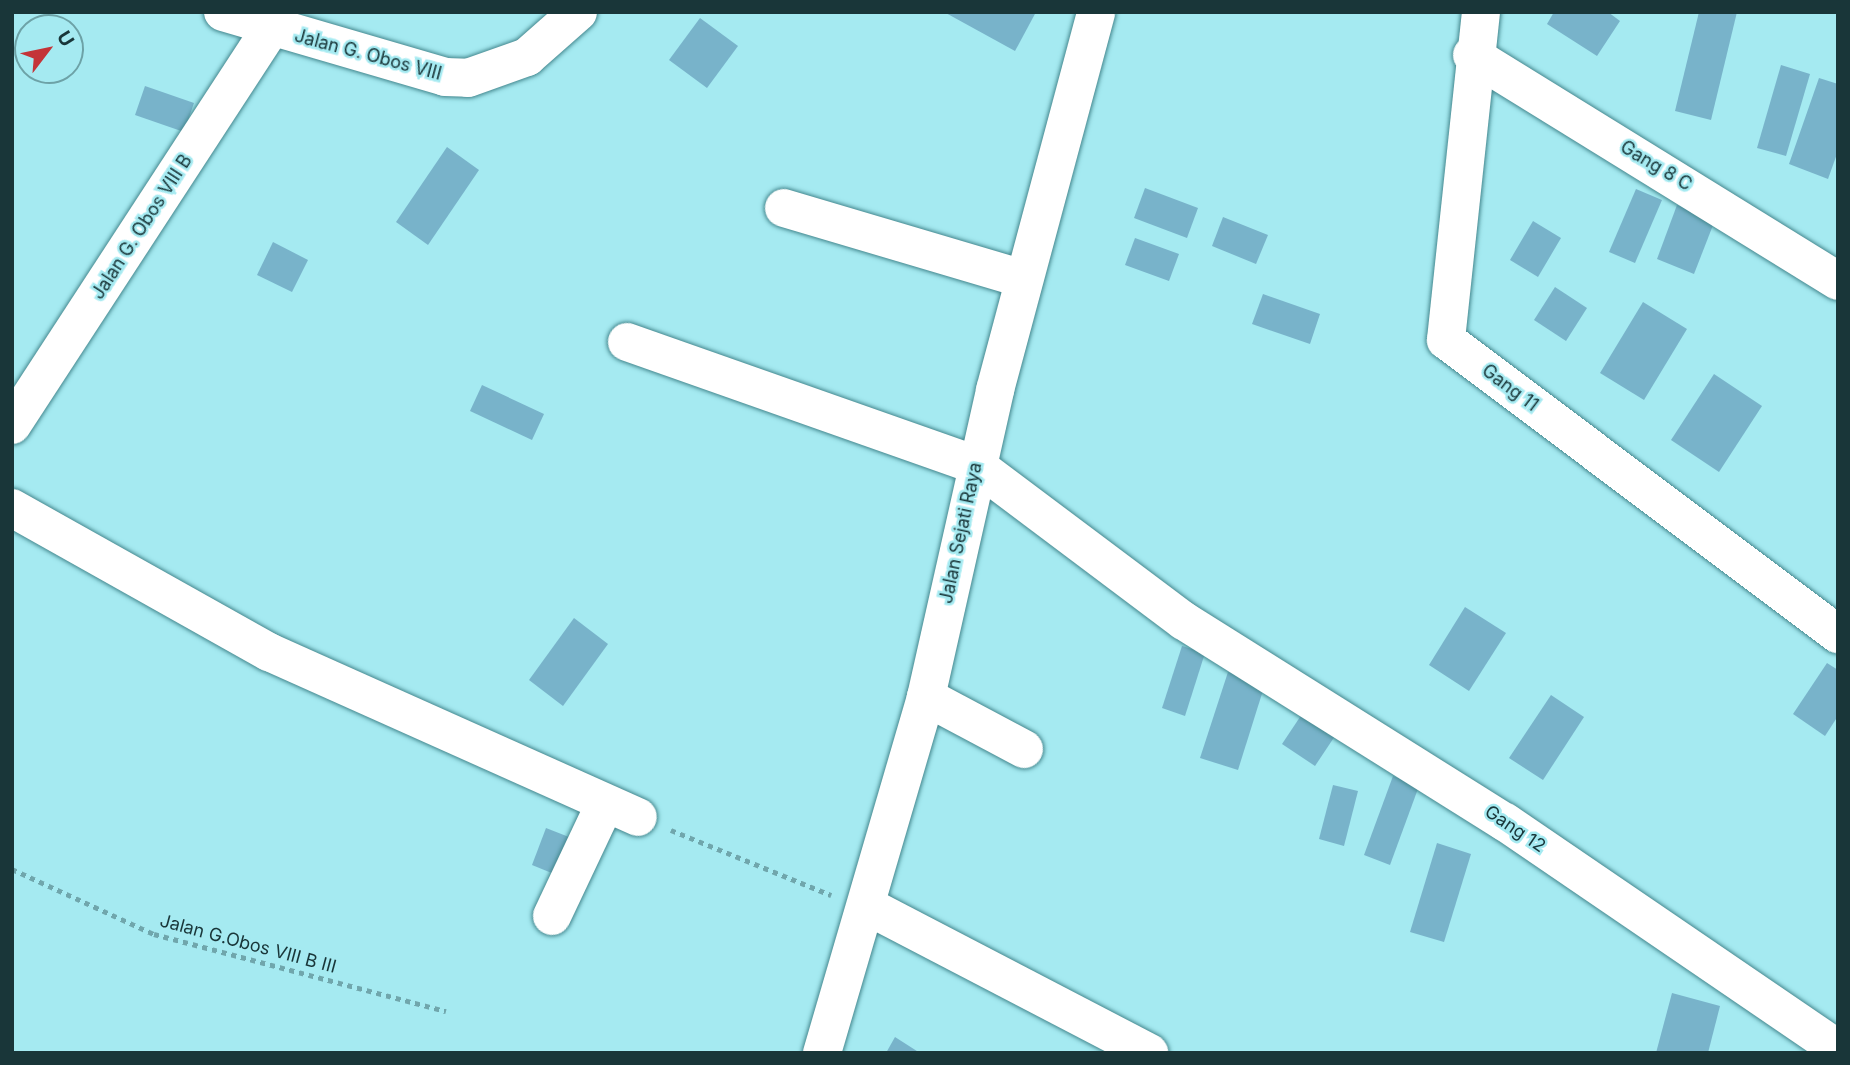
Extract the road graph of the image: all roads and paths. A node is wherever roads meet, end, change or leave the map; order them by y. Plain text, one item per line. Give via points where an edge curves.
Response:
1 (223, 12) edge
2 (578, 12) edge
3 (1096, 12) edge
4 (1481, 12) edge
5 (271, 28) junction
6 (1472, 55) junction
7 (784, 208) dead end
8 (1023, 279) junction
9 (1838, 281) edge
10 (627, 342) dead end
11 (12, 425) edge
12 (976, 465) junction
13 (12, 508) edge
14 (1838, 634) edge
15 (926, 697) junction
16 (1024, 749) dead end
17 (621, 810) junction
18 (12, 869) edge
19 (869, 907) junction
20 (552, 916) dead end
21 (446, 1010) dead end
22 (1819, 1045) edge
23 (822, 1053) edge
24 (1149, 1053) edge

1 - 5 street, Jalan G. Obos VIII
2 - 5 street, Jalan G. Obos VIII via 527,57 468,78 445,77
3 - 8 street, Jalan Sejati Raya
4 - 6 street, Gang 11
5 - 11 street, Jalan G. Obos VIII B
6 - 9 street, Gang 8 C
6 - 14 street, Gang 11 via 1446,340
7 - 8 street
8 - 12 street, Jalan Sejati Raya
10 - 12 street, Gang 12
12 - 15 street, Jalan Sejati Raya
12 - 22 street, Gang 12 via 1184,621 1506,822
13 - 17 street via 269,652
15 - 16 street
15 - 19 street, Jalan Sejati Raya
17 - 19 path via 807,888
17 - 20 street
18 - 21 path, Jalan G.Obos VIII B III via 154,934
19 - 23 street, Jalan Sejati Raya
19 - 24 street

